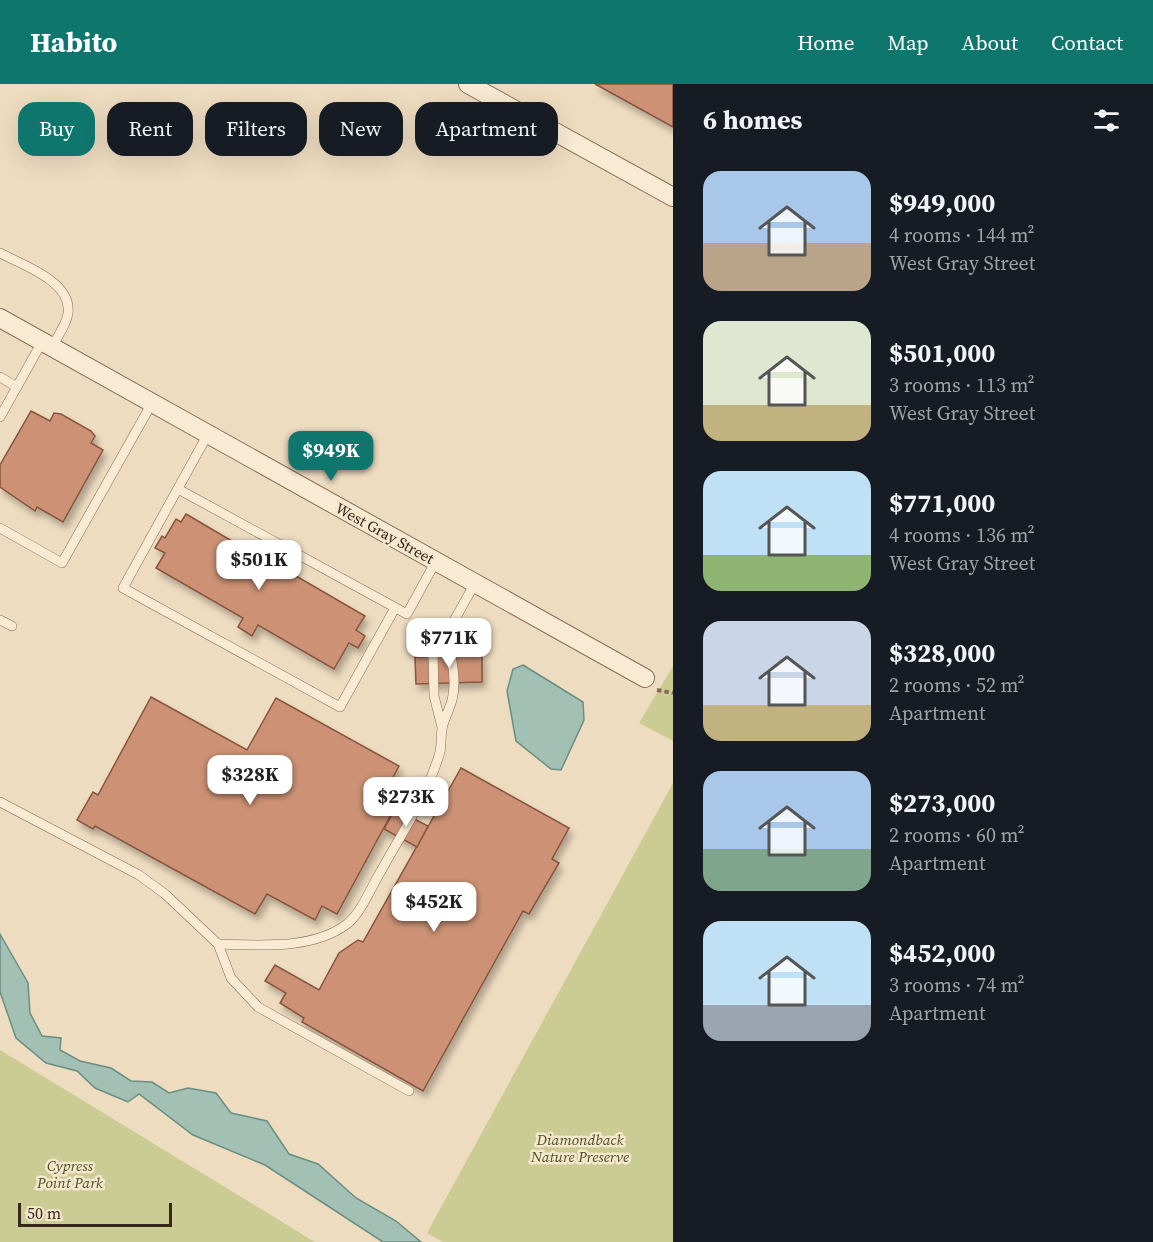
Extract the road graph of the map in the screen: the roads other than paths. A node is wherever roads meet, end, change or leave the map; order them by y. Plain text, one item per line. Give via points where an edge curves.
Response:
1 (468, 84) edge
2 (673, 197) edge
3 (0, 253) edge
4 (0, 318) edge
5 (47, 345) junction
6 (0, 377) edge
7 (17, 387) junction
8 (152, 403) junction
9 (0, 417) edge
10 (208, 434) junction
11 (178, 489) junction
12 (0, 528) edge
13 (436, 561) junction
14 (475, 583) junction
15 (395, 608) junction
16 (0, 620) edge
17 (12, 626) dead end
18 (445, 637) junction
19 (645, 678) dead end
20 (442, 727) junction
21 (0, 802) edge
22 (218, 944) junction
23 (409, 1091) dead end

1 - 2 street
3 - 5 lane via 60,288 68,315
4 - 5 street, West Gray Street
5 - 7 lane
5 - 8 street, West Gray Street
6 - 7 lane
7 - 9 lane
8 - 10 street, West Gray Street
8 - 12 lane via 62,563
10 - 11 lane
10 - 13 street, West Gray Street
11 - 15 lane
11 - 15 lane via 123,588 340,707
13 - 14 street, West Gray Street
13 - 15 lane via 407,614
14 - 18 lane
14 - 19 street, West Gray Street
16 - 17 lane
18 - 20 lane via 451,652 453,697
18 - 20 lane via 433,652 434,696
20 - 22 lane via 441,749 434,768 399,839 348,923 332,933 300,942
21 - 22 lane via 139,875
22 - 23 lane via 231,978 258,1007

